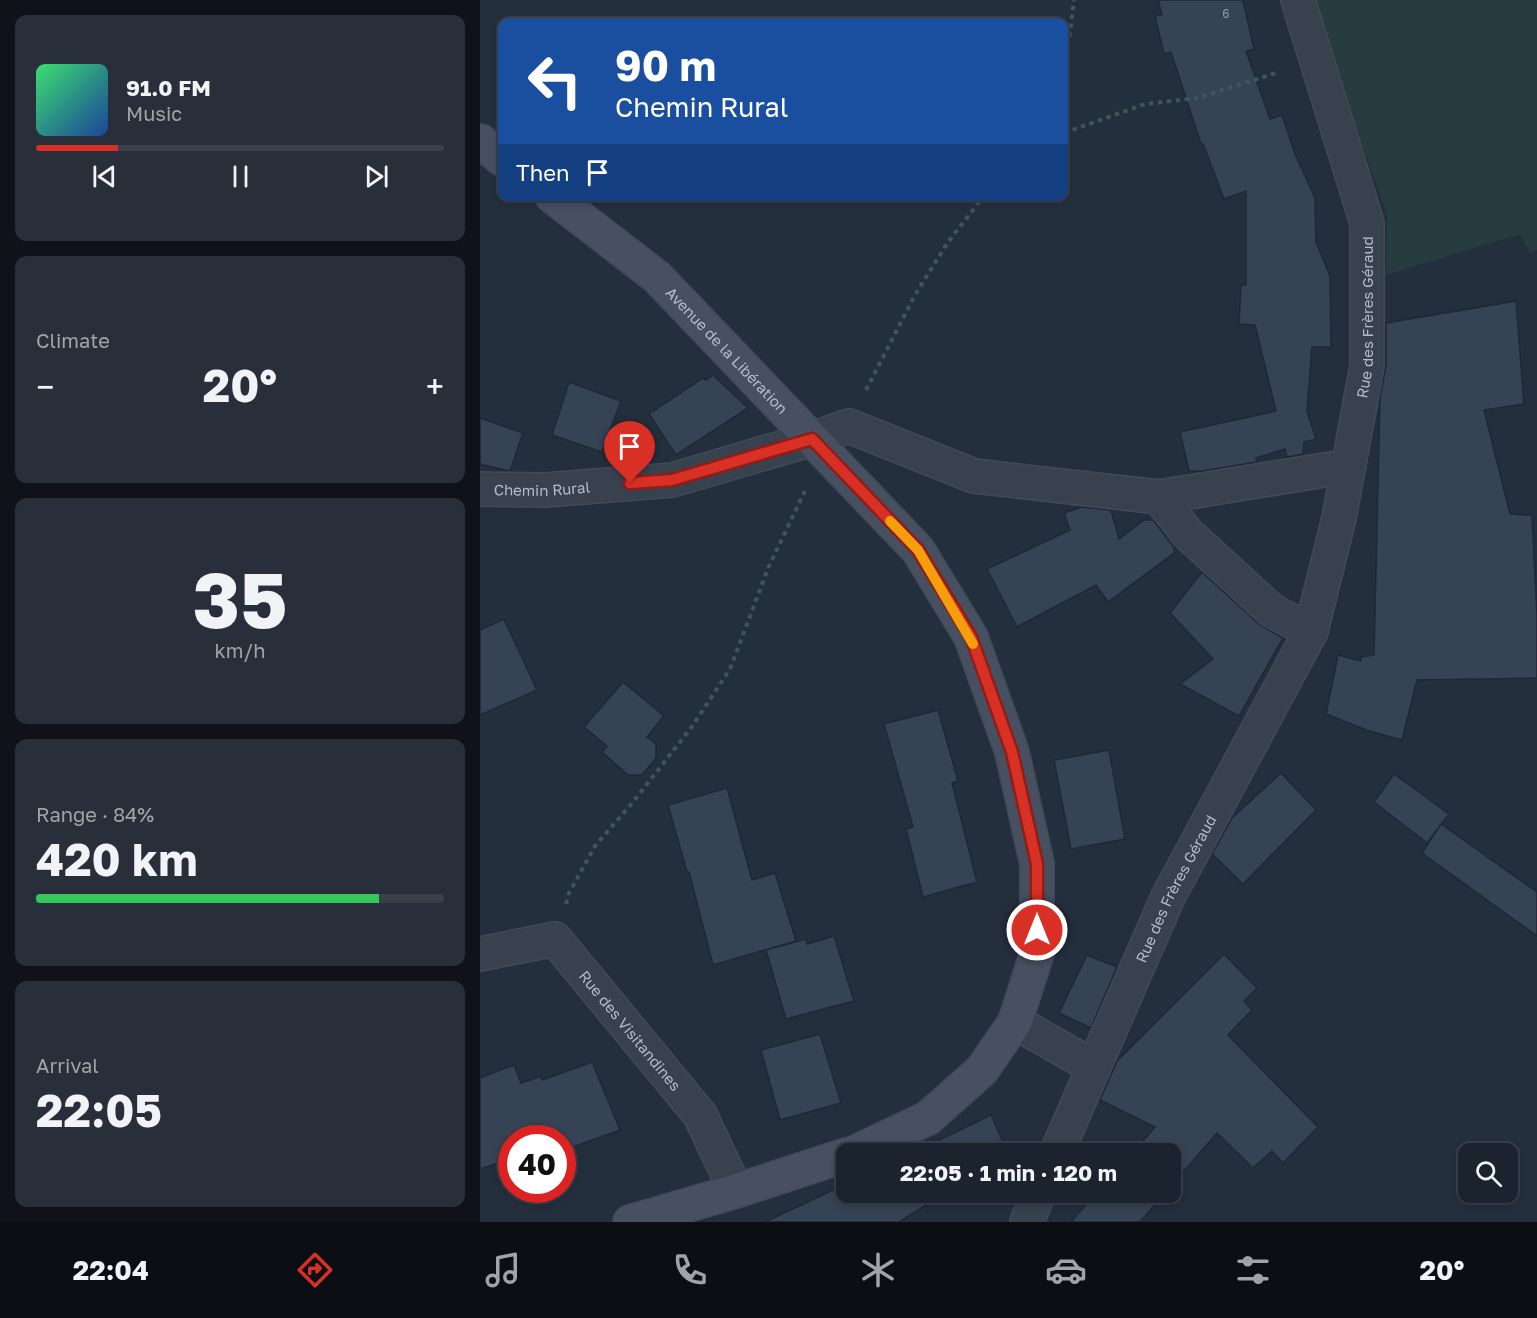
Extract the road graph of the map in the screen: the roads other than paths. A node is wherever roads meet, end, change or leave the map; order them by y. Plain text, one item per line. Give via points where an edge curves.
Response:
1 (1298, 0) edge
2 (480, 141) edge
3 (498, 156) edge
4 (558, 201) edge
5 (812, 439) junction
6 (1349, 466) junction
7 (480, 489) edge
8 (1159, 497) junction
9 (1311, 632) junction
10 (480, 954) edge
11 (1016, 1023) junction
12 (1094, 1067) junction
13 (875, 1143) edge
14 (1061, 1143) edge
15 (836, 1158) edge
16 (736, 1191) junction
17 (1035, 1203) edge
18 (630, 1222) edge
19 (1027, 1222) edge

1 - 6 street, Rue des Frères Géraud via 1367,223 1367,366
2 - 3 street
4 - 5 street, Avenue de la Libération via 657,277
5 - 7 street, Chemin Rural via 672,480 546,490
5 - 8 street, Chemin Rural via 849,426 974,476
5 - 11 street, Avenue de la Libération via 918,550 971,637 1012,752 1037,864 1037,952
6 - 8 street
6 - 9 street, Rue des Frères Géraud
8 - 9 street via 1187,533 1272,611
9 - 12 street, Rue des Frères Géraud via 1168,897
10 - 16 street, Rue des Visitandines via 555,939 700,1115
11 - 12 street
11 - 13 street, Avenue de la Libération via 981,1070 928,1118
12 - 14 street, Rue des Frères Géraud
15 - 16 street
16 - 18 street
17 - 19 street

